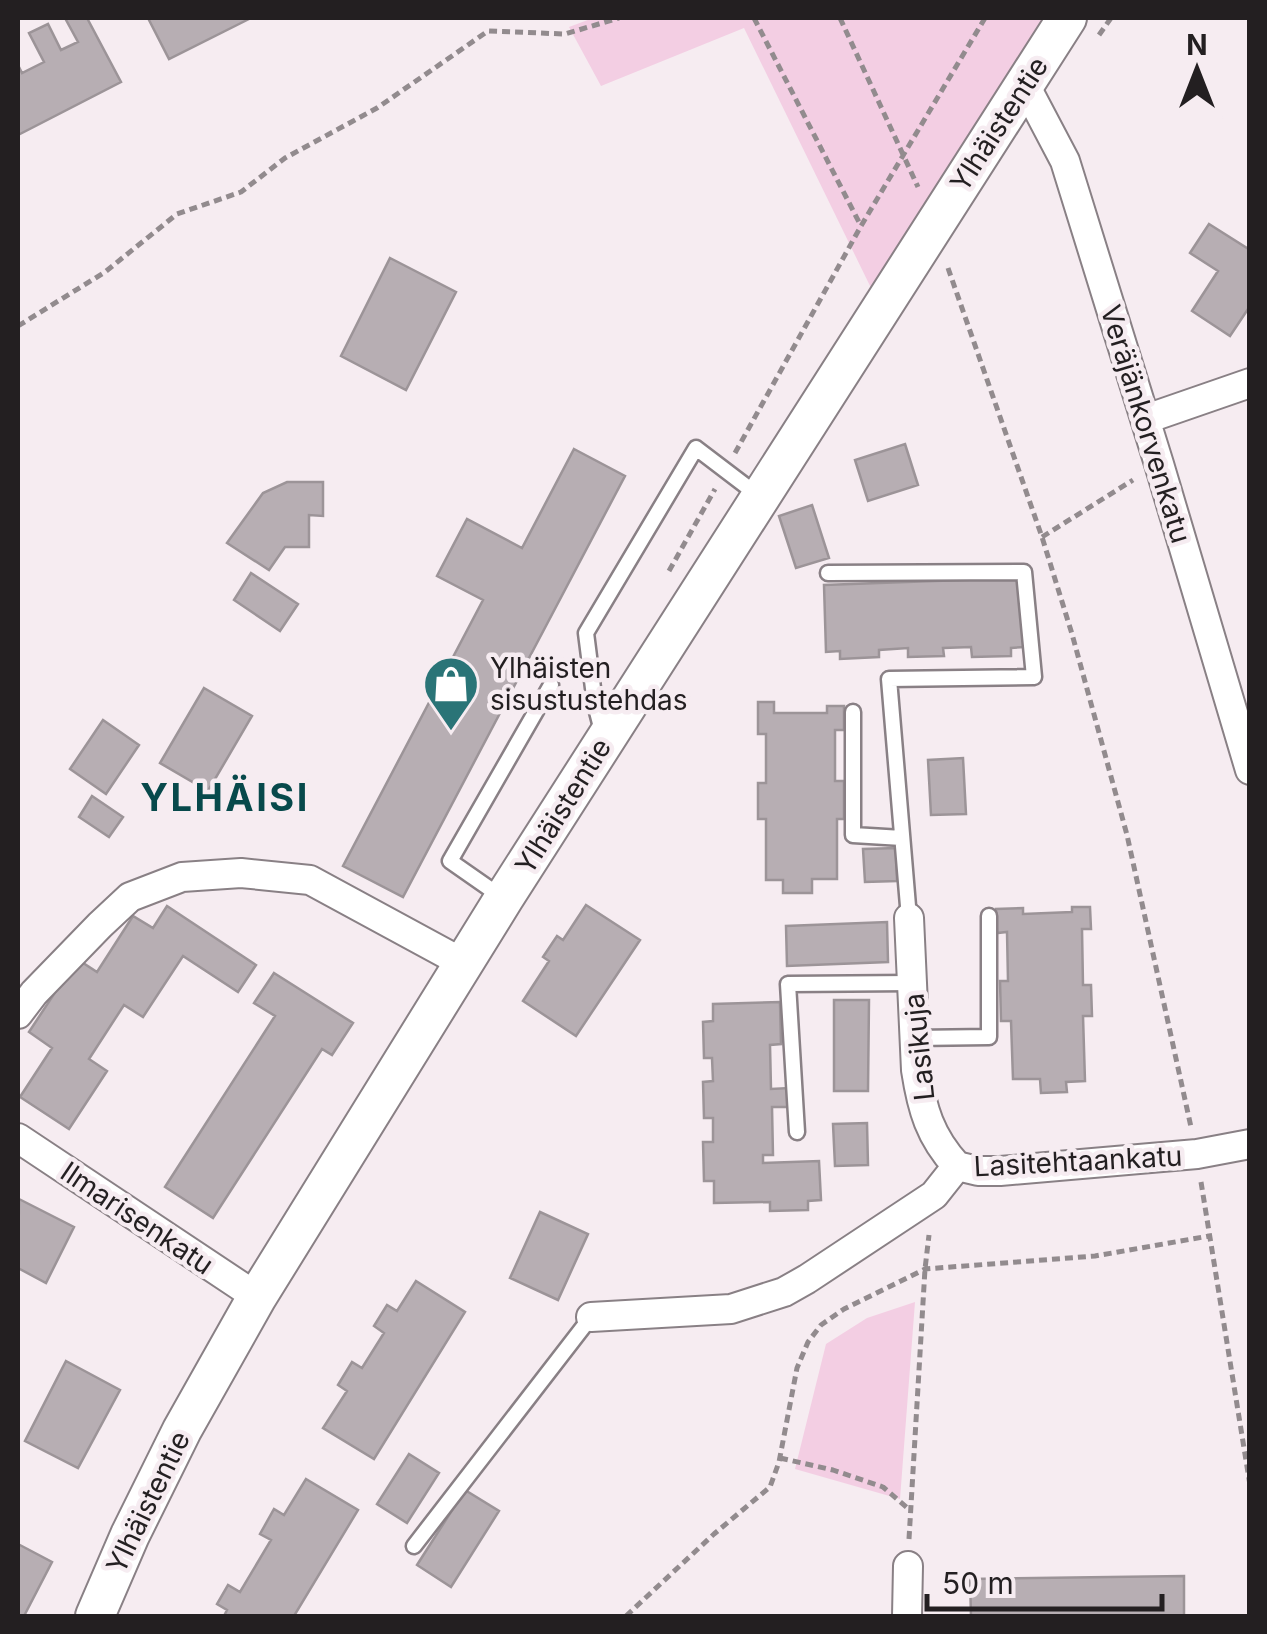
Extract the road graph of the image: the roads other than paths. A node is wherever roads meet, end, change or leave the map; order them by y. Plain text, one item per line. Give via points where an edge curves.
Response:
1 (1067, 18) edge
2 (1025, 85) junction
3 (1250, 383) edge
4 (1146, 419) junction
5 (759, 496) junction
6 (828, 573) dead end
7 (552, 685) dead end
8 (853, 712) dead end
9 (604, 741) junction
10 (1250, 770) edge
11 (902, 838) junction
12 (504, 898) junction
13 (988, 916) dead end
14 (909, 918) joint
15 (463, 963) junction
16 (912, 983) junction
17 (18, 1014) edge
18 (914, 1038) junction
19 (797, 1132) dead end
20 (18, 1138) edge
21 (1250, 1144) edge
22 (957, 1166) junction
23 (257, 1297) junction
24 (591, 1316) joint
25 (414, 1546) dead end
26 (908, 1566) road end
27 (95, 1616) edge
28 (907, 1616) edge

1 - 2 street, Ylhäistentie
2 - 4 street, Veräjänkorvenkatu via 1065,161
2 - 5 street, Ylhäistentie
3 - 4 street
4 - 10 street, Veräjänkorvenkatu
5 - 9 street, Ylhäistentie
5 - 9 lane via 696,448 586,633
6 - 11 lane via 1024,572 1034,677 889,679
7 - 12 lane via 450,861
8 - 11 lane via 853,835
9 - 12 street, Ylhäistentie
11 - 14 lane
12 - 15 street, Ylhäistentie
13 - 18 lane via 989,1037
14 - 16 street, Lasikuja
15 - 17 street via 310,880 182,876 130,898
15 - 23 street, Ylhäistentie
16 - 18 street, Lasikuja
16 - 19 lane via 788,984
18 - 22 street, Lasikuja via 925,1114
20 - 23 street, Ilmarisenkatu
21 - 22 street, Lasitehtaankatu via 1000,1171
22 - 24 street, Lasitehtaankatu via 934,1195 807,1279 758,1302
23 - 27 street, Ylhäistentie via 182,1430
24 - 25 lane
26 - 28 street

